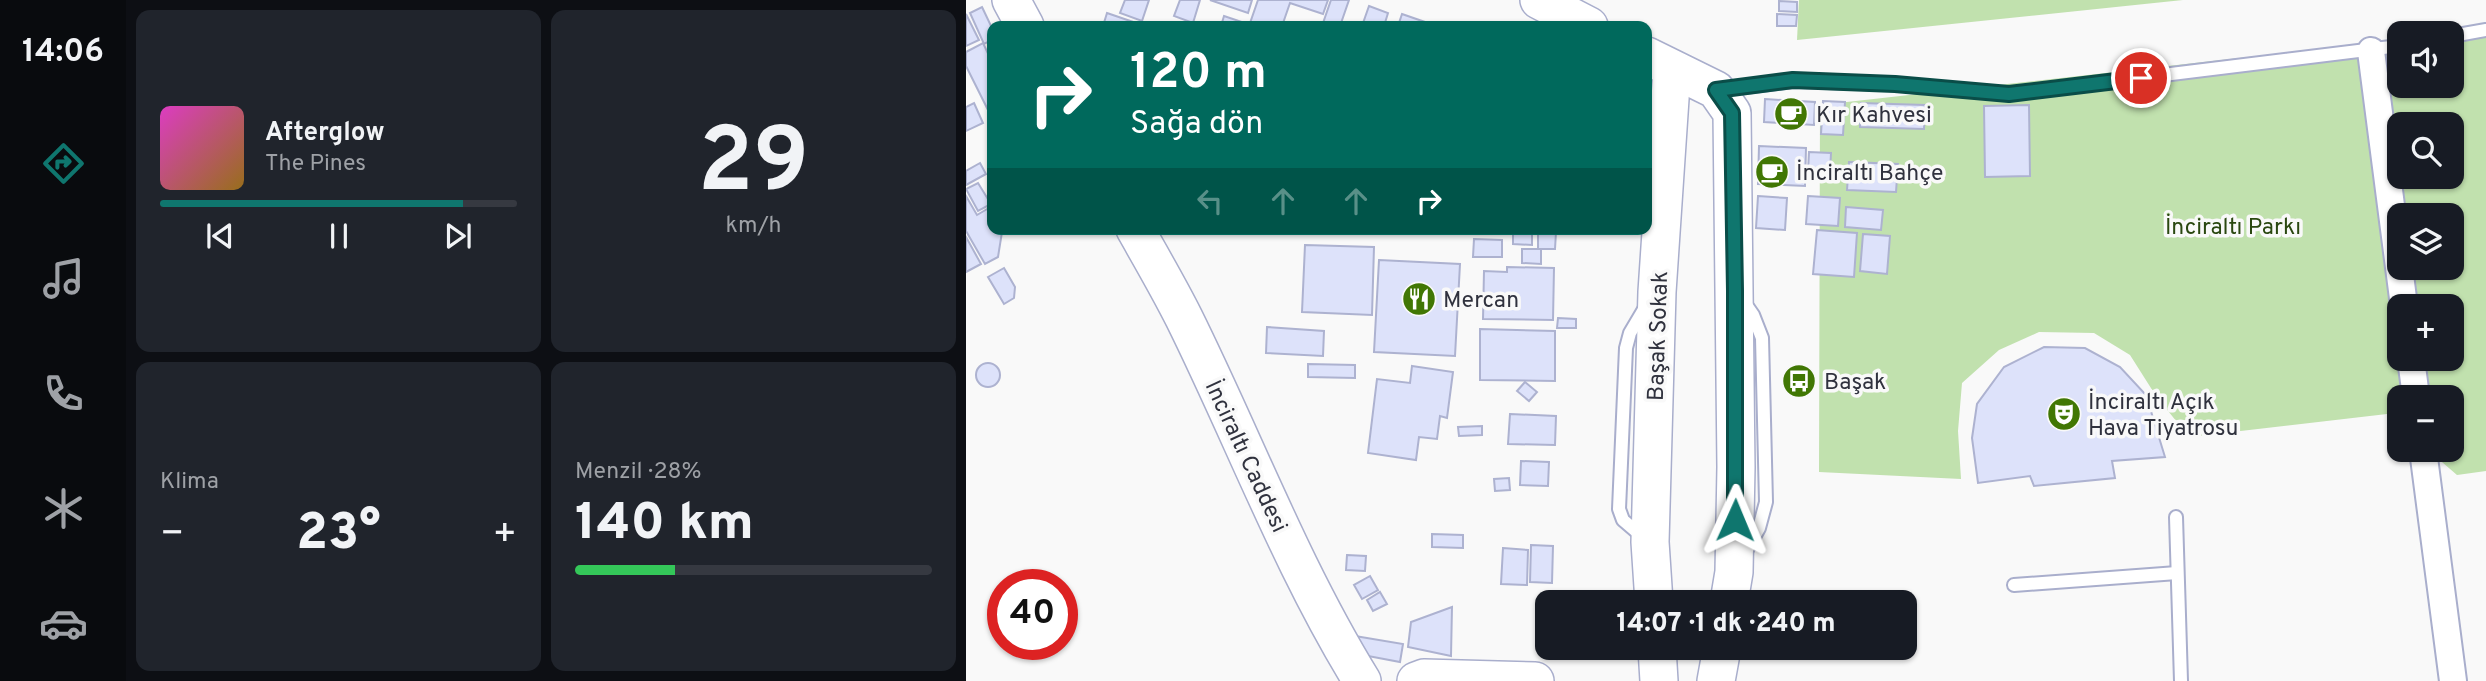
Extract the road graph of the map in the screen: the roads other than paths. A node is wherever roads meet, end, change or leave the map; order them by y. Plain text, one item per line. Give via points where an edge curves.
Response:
1 (1011, 0) edge
2 (1539, 0) edge
3 (1022, 21) edge
4 (1579, 21) edge
5 (2486, 30) edge
6 (2464, 34) edge
7 (2387, 48) edge
8 (2371, 51) junction
9 (1659, 63) edge
10 (1716, 90) junction
11 (1138, 235) edge
12 (2402, 294) edge
13 (2425, 462) edge
14 (2176, 517) dead end
15 (2177, 573) junction
16 (2014, 585) dead end
17 (1731, 587) edge
18 (1653, 590) edge
19 (1658, 660) edge
20 (1720, 660) edge
21 (1362, 681) edge
22 (1416, 681) edge
23 (1535, 681) edge
24 (1659, 681) edge
25 (1716, 681) edge
26 (2181, 681) edge
27 (2453, 681) edge

1 - 3 street
2 - 4 street
5 - 6 lane
7 - 8 lane
8 - 10 lane via 2009,94 1793,80
8 - 12 street
9 - 10 street, Başak Sokak
9 - 18 street, Başak Sokak via 1650,541
10 - 17 street via 1732,113
11 - 21 street, İnciraltı Caddesi via 1184,317 1330,629
13 - 27 street
14 - 15 lane
15 - 16 lane
15 - 26 lane
19 - 24 street
20 - 25 street
22 - 23 street

